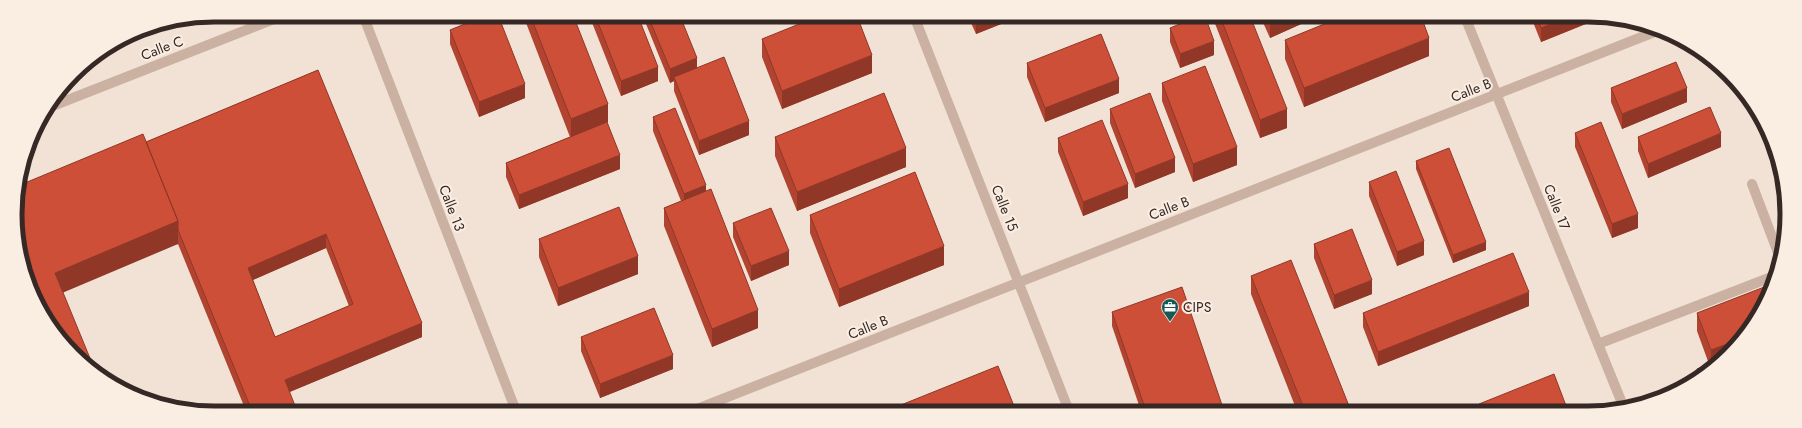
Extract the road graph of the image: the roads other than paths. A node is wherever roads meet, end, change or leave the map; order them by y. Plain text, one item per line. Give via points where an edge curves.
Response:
1 (266, 22) edge
2 (366, 22) edge
3 (916, 22) edge
4 (1467, 22) edge
5 (1652, 33) edge
6 (1496, 95) junction
7 (56, 105) edge
8 (1752, 184) dead end
9 (1776, 249) edge
10 (1769, 278) edge
11 (1019, 282) junction
12 (1598, 344) junction
13 (1622, 403) edge
14 (514, 406) edge
15 (705, 406) edge
16 (1067, 406) edge

1 - 7 street, Calle C
2 - 14 street, Calle 13
3 - 11 street, Calle 15
4 - 6 street, Calle 17
5 - 6 street, Calle B
6 - 11 street, Calle B
6 - 12 street, Calle 17
8 - 9 street
10 - 12 street
11 - 15 street, Calle B
11 - 16 street, Calle 15
12 - 13 street, Calle 17

